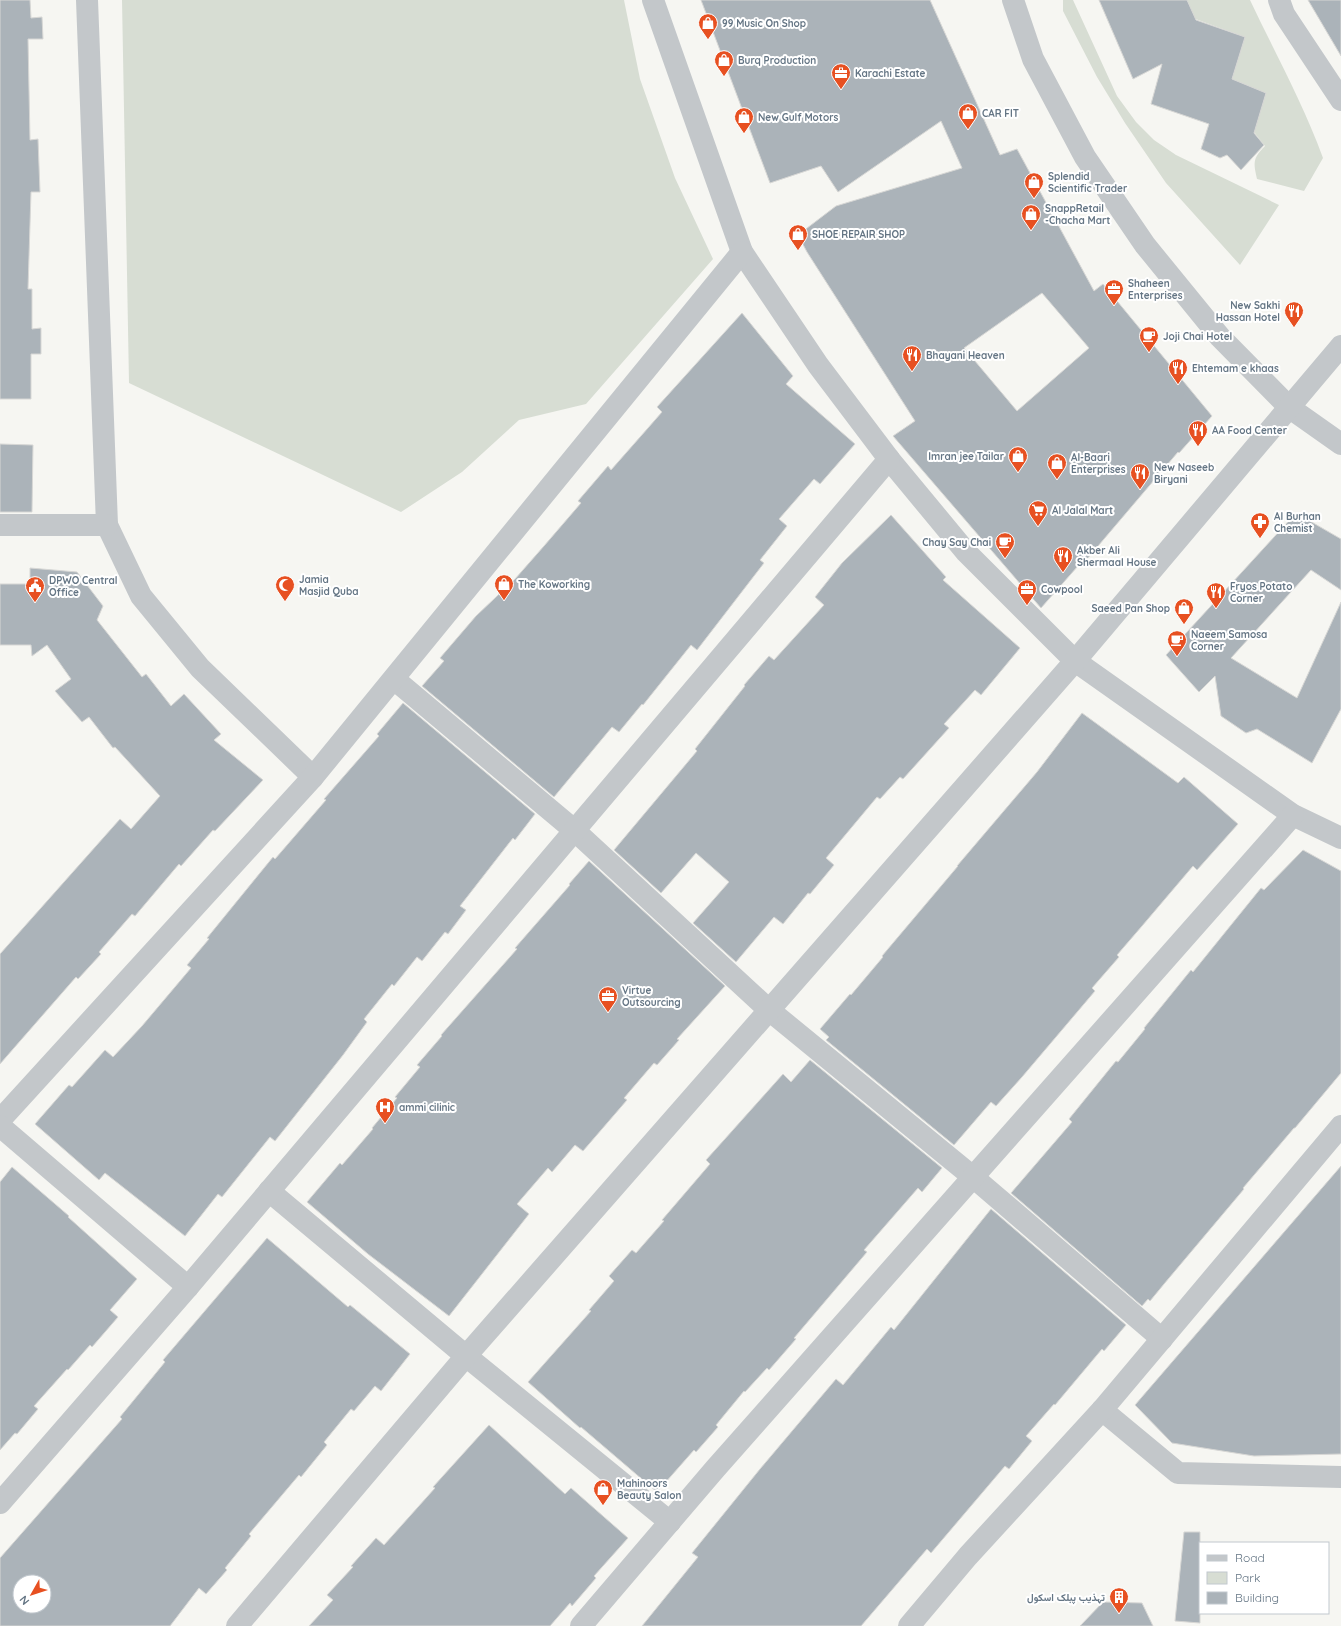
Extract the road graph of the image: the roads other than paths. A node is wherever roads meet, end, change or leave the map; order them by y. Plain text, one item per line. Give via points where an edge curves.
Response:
1 (87, 0) edge
2 (653, 0) edge
3 (1013, 0) edge
4 (1279, 0) edge
5 (1341, 100) edge
6 (742, 252) junction
7 (1341, 346) edge
8 (1290, 408) junction
9 (1341, 444) edge
10 (889, 459) junction
11 (107, 525) junction
12 (0, 526) edge
13 (1075, 661) junction
14 (394, 679) junction
15 (313, 777) junction
16 (1293, 815) junction
17 (574, 830) junction
18 (1341, 838) edge
19 (768, 1010) junction
20 (0, 1120) edge
21 (0, 1126) edge
22 (1341, 1126) edge
23 (973, 1177) junction
24 (269, 1191) junction
25 (188, 1287) junction
26 (1162, 1339) junction
27 (466, 1356) junction
28 (1102, 1410) junction
29 (1341, 1477) edge
30 (0, 1503) edge
31 (670, 1522) junction
32 (587, 1624) edge
33 (237, 1626) edge
34 (909, 1626) edge

1 - 11 street
2 - 6 street
3 - 8 street via 1033,58 1085,157 1145,245 1220,337
4 - 5 street via 1284,14
6 - 10 street via 818,365
6 - 14 street
7 - 8 street
8 - 9 street
8 - 13 street
10 - 13 street via 966,552
10 - 17 street
11 - 12 street
11 - 15 street via 141,596 200,668
13 - 16 street
13 - 19 street
14 - 15 street
14 - 17 street
15 - 20 street
16 - 18 street
16 - 23 street
17 - 19 street
17 - 24 street
19 - 23 street
19 - 27 street
21 - 25 street
22 - 26 street
23 - 26 street
23 - 31 street
24 - 25 street
24 - 27 street
25 - 30 street
26 - 28 street
27 - 31 street
27 - 33 street
28 - 29 street via 1178,1473
28 - 34 street via 968,1556
31 - 32 street

